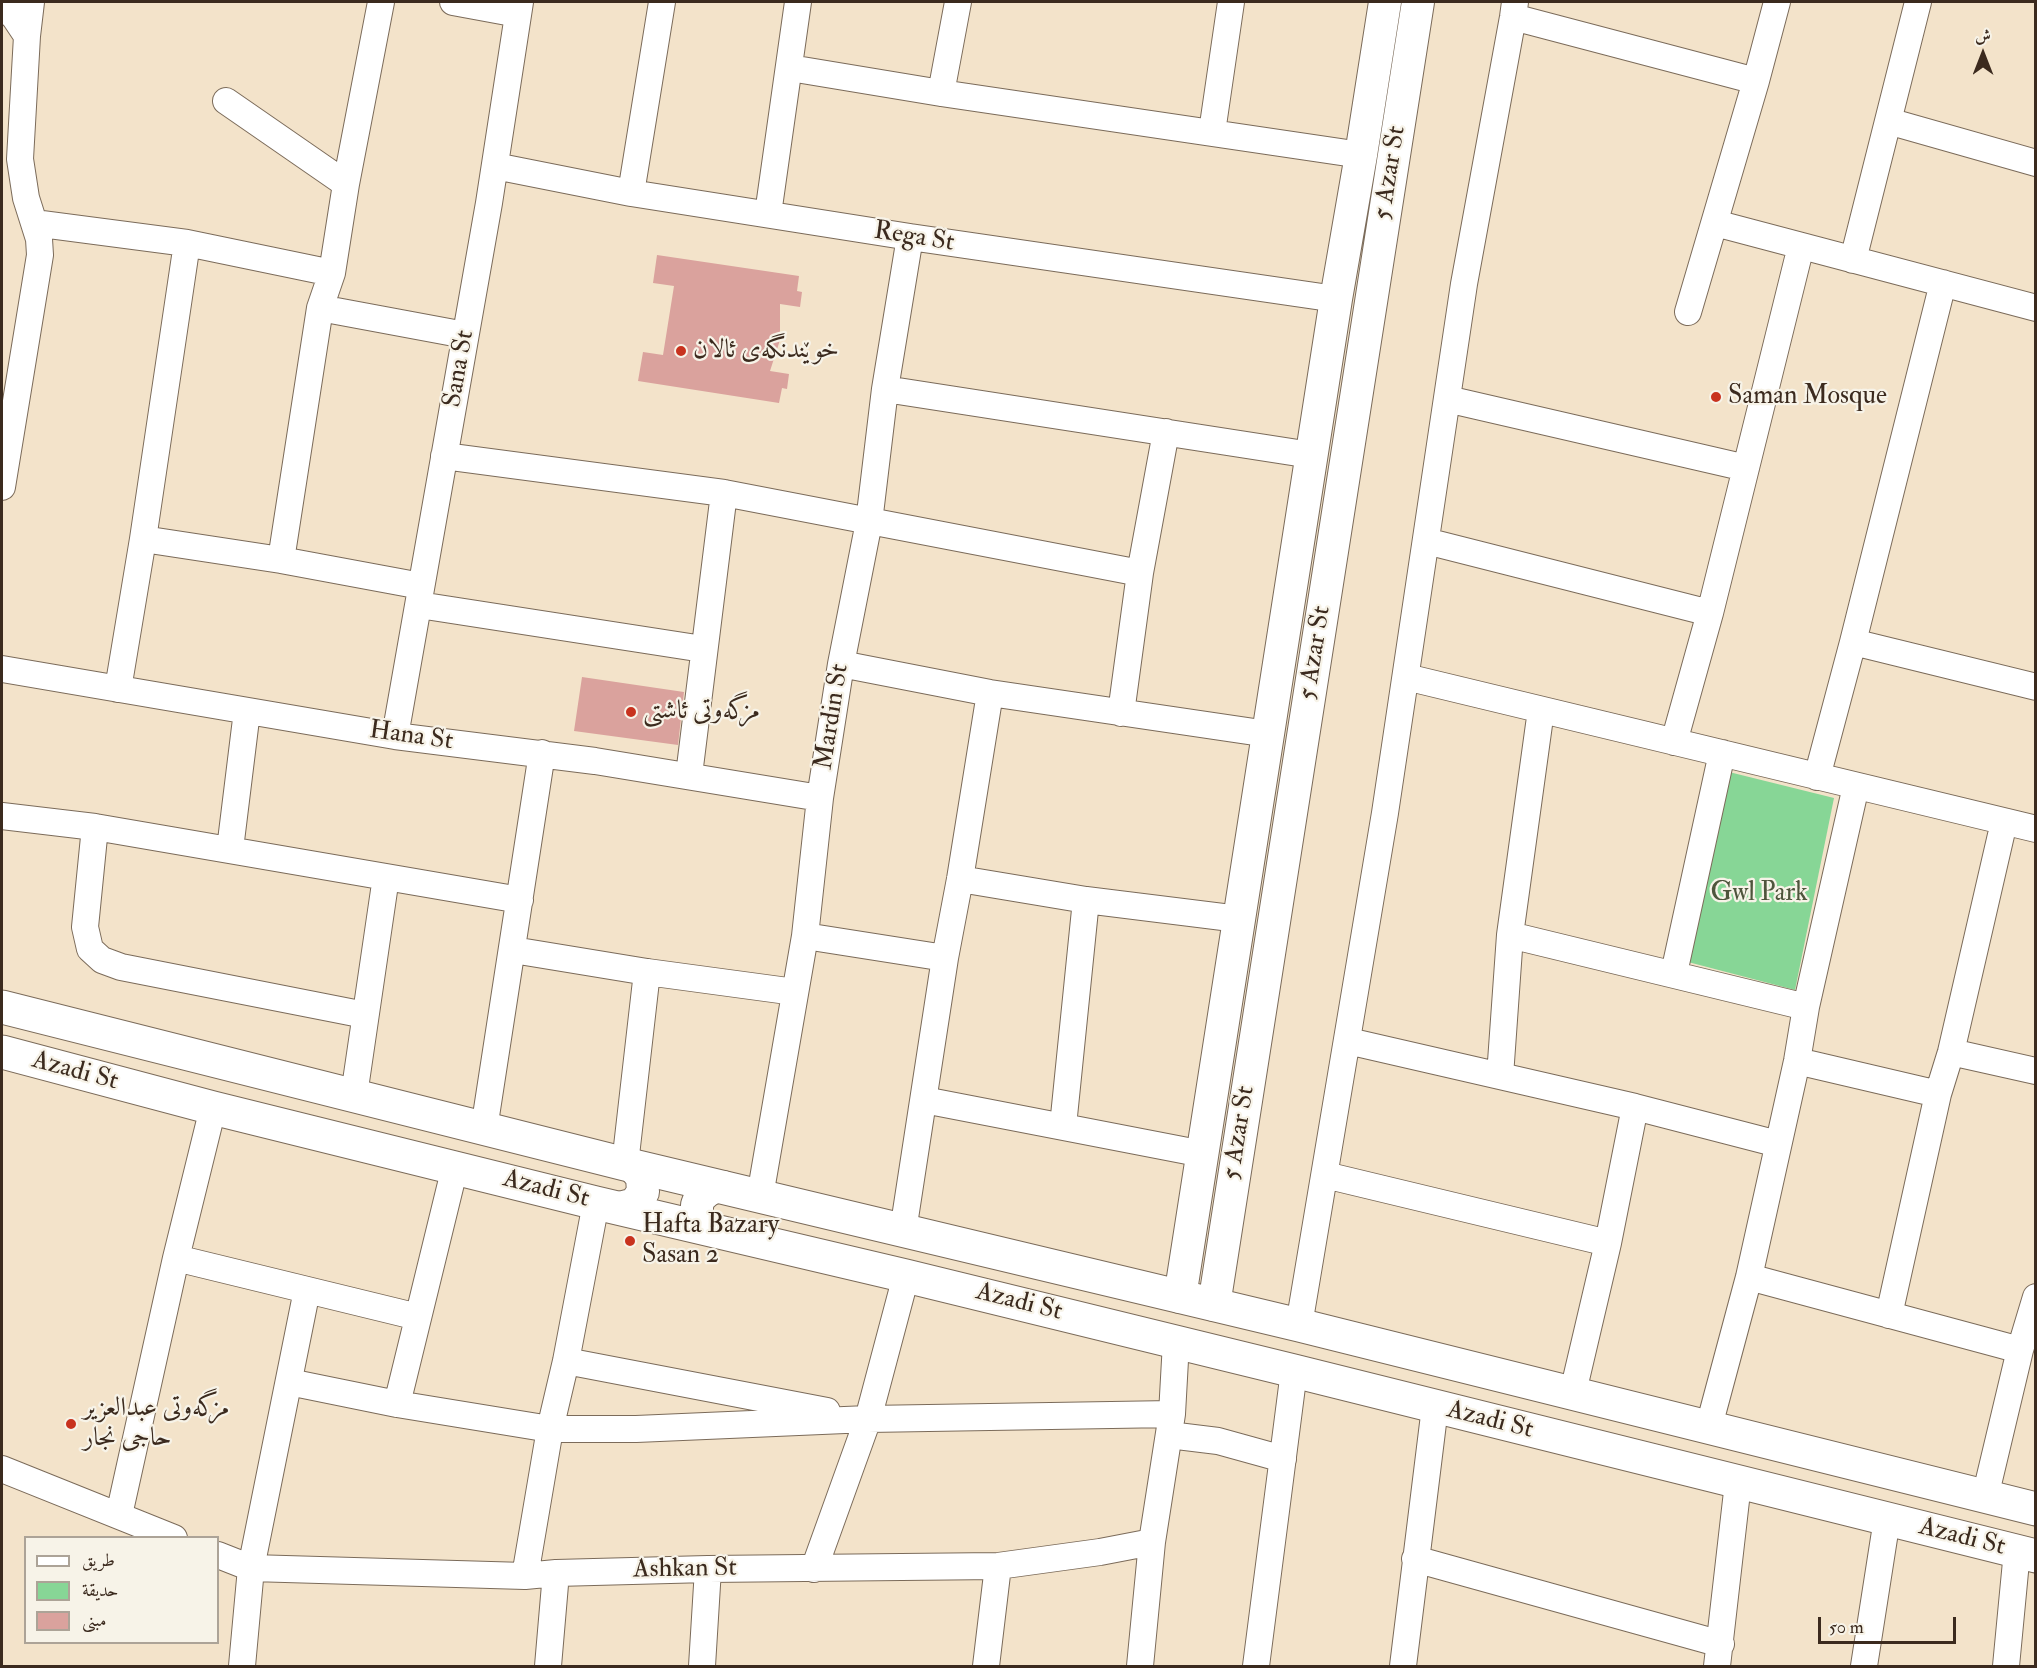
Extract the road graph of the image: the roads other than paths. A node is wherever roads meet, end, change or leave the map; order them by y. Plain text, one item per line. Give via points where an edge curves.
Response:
1 (31, 2) edge
2 (381, 2) edge
3 (453, 2) edge
4 (662, 2) edge
5 (798, 2) edge
6 (958, 2) edge
7 (1231, 2) edge
8 (1385, 2) edge
9 (1418, 2) edge
10 (1777, 2) edge
11 (1918, 2) edge
12 (2, 4) edge
13 (519, 8) edge
14 (1514, 9) edge
15 (27, 36) junction
16 (790, 68) junction
17 (1756, 81) junction
18 (941, 93) junction
19 (226, 101) dead end
20 (1888, 121) junction
21 (1212, 132) junction
22 (1361, 155) junction
23 (11, 158) edge
24 (2036, 163) edge
25 (495, 166) junction
26 (346, 184) junction
27 (631, 193) junction
28 (768, 214) junction
29 (34, 223) junction
30 (1715, 223) junction
31 (910, 237) junction
32 (187, 243) junction
33 (1801, 246) junction
34 (1853, 260) junction
35 (332, 273) junction
36 (1943, 283) junction
37 (1336, 299) junction
38 (320, 308) junction
39 (2036, 308) edge
40 (1688, 312) dead end
41 (465, 335) junction
42 (885, 389) junction
43 (1447, 399) junction
44 (1166, 432) junction
45 (1311, 455) junction
46 (444, 456) junction
47 (1746, 468) junction
48 (2, 487) edge
49 (724, 493) junction
50 (869, 522) junction
51 (143, 539) junction
52 (1426, 541) junction
53 (281, 560) junction
54 (1140, 573) junction
55 (420, 596) junction
56 (1710, 614) junction
57 (1853, 642) junction
58 (1282, 645) junction
59 (703, 649) junction
60 (1316, 651) junction
61 (841, 664) junction
62 (2, 669) edge
63 (1406, 677) junction
64 (2036, 687) edge
65 (118, 689) junction
66 (990, 693) junction
67 (1541, 710) junction
68 (247, 711) junction
69 (1121, 713) junction
70 (1268, 734) junction
71 (395, 736) junction
72 (1674, 742) junction
73 (542, 753) junction
74 (1722, 753) junction
75 (689, 775) junction
76 (1817, 777) junction
77 (1856, 786) junction
78 (820, 798) junction
79 (2, 816) edge
80 (2004, 822) junction
81 (95, 827) junction
82 (2036, 829) edge
83 (231, 849) junction
84 (387, 877) junction
85 (960, 879) junction
86 (520, 900) junction
87 (1086, 900) junction
88 (1239, 919) junction
89 (1510, 935) junction
90 (805, 936) junction
91 (513, 950) junction
92 (945, 958) junction
93 (647, 972) junction
94 (1674, 973) junction
95 (795, 992) junction
96 (2, 1007) edge
97 (1806, 1007) junction
98 (365, 1015) junction
99 (1348, 1041) junction
100 (2, 1052) edge
101 (1951, 1052) junction
102 (1797, 1061) junction
103 (2036, 1071) edge
104 (1500, 1076) junction
105 (1938, 1094) junction
106 (354, 1095) junction
107 (924, 1100) junction
108 (1635, 1107) junction
109 (213, 1108) junction
110 (1063, 1126) junction
111 (484, 1129) junction
112 (1778, 1144) junction
113 (1203, 1154) junction
114 (629, 1165) junction
115 (456, 1167) junction
116 (1324, 1175) junction
117 (723, 1187) junction
118 (760, 1196) junction
119 (608, 1206) junction
120 (715, 1231) junction
121 (903, 1231) junction
122 (1608, 1243) junction
123 (176, 1258) junction
124 (906, 1276) junction
125 (1749, 1277) junction
126 (307, 1290) junction
127 (1180, 1297) junction
128 (2036, 1297) edge
129 (1214, 1305) junction
130 (1888, 1315) junction
131 (418, 1317) junction
132 (1299, 1325) junction
133 (1176, 1342) junction
134 (2020, 1350) junction
135 (566, 1360) junction
136 (1294, 1371) junction
137 (289, 1382) junction
138 (1573, 1392) junction
139 (397, 1404) junction
140 (1435, 1407) junction
141 (868, 1419) junction
142 (1170, 1425) junction
143 (1708, 1426) junction
144 (550, 1429) junction
145 (1801, 1450) junction
146 (1283, 1459) junction
147 (2, 1469) edge
148 (1887, 1472) junction
149 (1738, 1483) junction
150 (1792, 1496) junction
151 (1985, 1497) junction
152 (2036, 1509) edge
153 (119, 1515) junction
154 (1882, 1518) junction
155 (169, 1536) edge
156 (1152, 1542) junction
157 (2026, 1554) edge
158 (219, 1555) edge
159 (1415, 1559) junction
160 (998, 1566) junction
161 (251, 1568) junction
162 (708, 1569) junction
163 (814, 1569) junction
164 (556, 1573) junction
165 (525, 1576) junction
166 (1719, 1655) edge
167 (242, 1666) edge
168 (548, 1666) edge
169 (702, 1666) edge
170 (986, 1666) edge
171 (1140, 1666) edge
172 (1256, 1666) edge
173 (1403, 1666) edge
174 (1864, 1666) edge
175 (2006, 1666) edge

1 - 15 street
2 - 26 street
3 - 13 street
4 - 27 street
5 - 16 street
6 - 18 street
7 - 21 street
8 - 22 main road, 5 Azar St
9 - 60 main road, 5 Azar St
10 - 17 street
11 - 20 street
12 - 15 street
13 - 25 street, Sana St
14 - 17 street
14 - 43 street
15 - 23 street
16 - 18 street
16 - 28 street
17 - 30 street
18 - 21 street
19 - 26 street
20 - 24 street
20 - 34 street
21 - 22 street
22 - 37 main road, 5 Azar St
23 - 29 street
25 - 27 street, Rega St
25 - 41 street, Sana St
26 - 35 street
27 - 28 street, Rega St
28 - 31 street, Rega St
29 - 32 street
29 - 48 street via 40,255
30 - 33 street
30 - 40 street
31 - 37 street, Rega St
31 - 42 street, Mardin St
32 - 35 street
32 - 51 street
33 - 34 street
33 - 47 street
34 - 36 street
35 - 38 street
36 - 39 street
36 - 57 street
37 - 45 main road, 5 Azar St
38 - 41 street
38 - 53 street
41 - 46 street, Sana St
42 - 44 street
42 - 50 street, Mardin St
43 - 47 street
43 - 52 street
44 - 45 street
44 - 54 street
45 - 58 main road, 5 Azar St
46 - 49 street
46 - 55 street, Sana St
47 - 56 street
49 - 50 street
49 - 59 street
50 - 54 street
50 - 61 street, Mardin St
51 - 53 street
51 - 65 street
52 - 56 street
52 - 63 street
53 - 55 street
54 - 69 street
55 - 59 street
55 - 71 street, Sana St
56 - 72 street
57 - 64 street
57 - 76 street
58 - 60 main road
58 - 70 main road, 5 Azar St
59 - 75 street
60 - 129 main road, 5 Azar St
61 - 66 street
61 - 78 street, Mardin St
62 - 65 street, Hana St
63 - 67 street
63 - 99 street
65 - 68 street, Hana St
66 - 69 street
66 - 85 street
67 - 72 street
67 - 89 street
68 - 71 street, Hana St
68 - 83 street
69 - 70 street
70 - 88 main road, 5 Azar St
71 - 73 street, Hana St
72 - 74 street
73 - 75 street, Hana St
73 - 86 street
74 - 76 street
74 - 94 street
75 - 78 street, Hana St
76 - 77 street
77 - 80 street
77 - 97 street
78 - 90 street, Mardin St
79 - 81 street
80 - 82 street
80 - 101 street
81 - 83 street
81 - 98 street via 85,927 90,949 102,960
83 - 84 street
84 - 86 street
84 - 98 street
85 - 87 street
85 - 92 street
86 - 91 street
87 - 88 street
87 - 110 street
88 - 113 main road, 5 Azar St
89 - 94 street
89 - 104 street
90 - 92 street
90 - 95 street, Mardin St
91 - 93 street
91 - 111 street
92 - 107 street
93 - 95 street
93 - 114 street
94 - 97 street
95 - 118 street, Mardin St
96 - 106 highway, Azadi St
97 - 102 street
98 - 106 street
99 - 104 street
99 - 116 street
100 - 109 highway, Azadi St
101 - 103 street
101 - 105 street
102 - 105 street
102 - 112 street
104 - 108 street
105 - 130 street
106 - 111 highway, Azadi St
107 - 110 street
107 - 121 street
108 - 112 street
108 - 122 street
109 - 115 highway, Azadi St
109 - 123 street
110 - 113 street
111 - 114 highway, Azadi St
112 - 125 street
113 - 127 main road, 5 Azar St
114 - 117 highway, Azadi St
114 - 119 main road via 642,1177 643,1192 635,1204
115 - 119 highway, Azadi St
115 - 131 street
116 - 122 street
116 - 132 street
117 - 118 highway, Azadi St
117 - 120 main road via 707,1191 697,1205 701,1222
118 - 121 highway, Azadi St
119 - 120 highway, Azadi St
119 - 135 street
120 - 124 highway, Azadi St
121 - 127 highway, Azadi St
122 - 138 street
123 - 126 street
123 - 153 street
124 - 133 highway, Azadi St
124 - 141 street
125 - 130 street
125 - 143 street
126 - 131 street
126 - 137 street
127 - 129 highway, Azadi St
128 - 134 street
129 - 132 highway, Azadi St
130 - 134 street
131 - 139 street
132 - 138 highway, Azadi St
133 - 136 highway, Azadi St
133 - 142 street
134 - 151 street
135 - 141 street
135 - 144 street
136 - 140 highway, Azadi St
136 - 146 street
137 - 139 street
137 - 161 street
138 - 143 highway, Azadi St
139 - 144 street
140 - 149 highway, Azadi St
140 - 159 street
141 - 142 street
141 - 144 street
141 - 163 street
142 - 146 street
142 - 156 street
143 - 145 highway, Azadi St
144 - 165 street
145 - 148 highway, Azadi St
145 - 150 highway via 1810,1472 1805,1487
146 - 172 street
147 - 153 street
148 - 151 highway, Azadi St
148 - 154 highway via 1874,1476 1864,1494 1867,1508
149 - 150 highway, Azadi St
149 - 166 street
150 - 154 highway, Azadi St
151 - 152 highway, Azadi St
153 - 155 street
154 - 157 highway, Azadi St
154 - 174 street
156 - 160 street, Ashkan St
156 - 171 street
157 - 175 street
158 - 161 street, Ashkan St
159 - 166 street
159 - 173 street
160 - 163 street, Ashkan St
160 - 170 street
161 - 165 street, Ashkan St
161 - 167 street
162 - 163 street, Ashkan St
162 - 164 street, Ashkan St
162 - 169 street
164 - 165 street, Ashkan St
164 - 168 street

